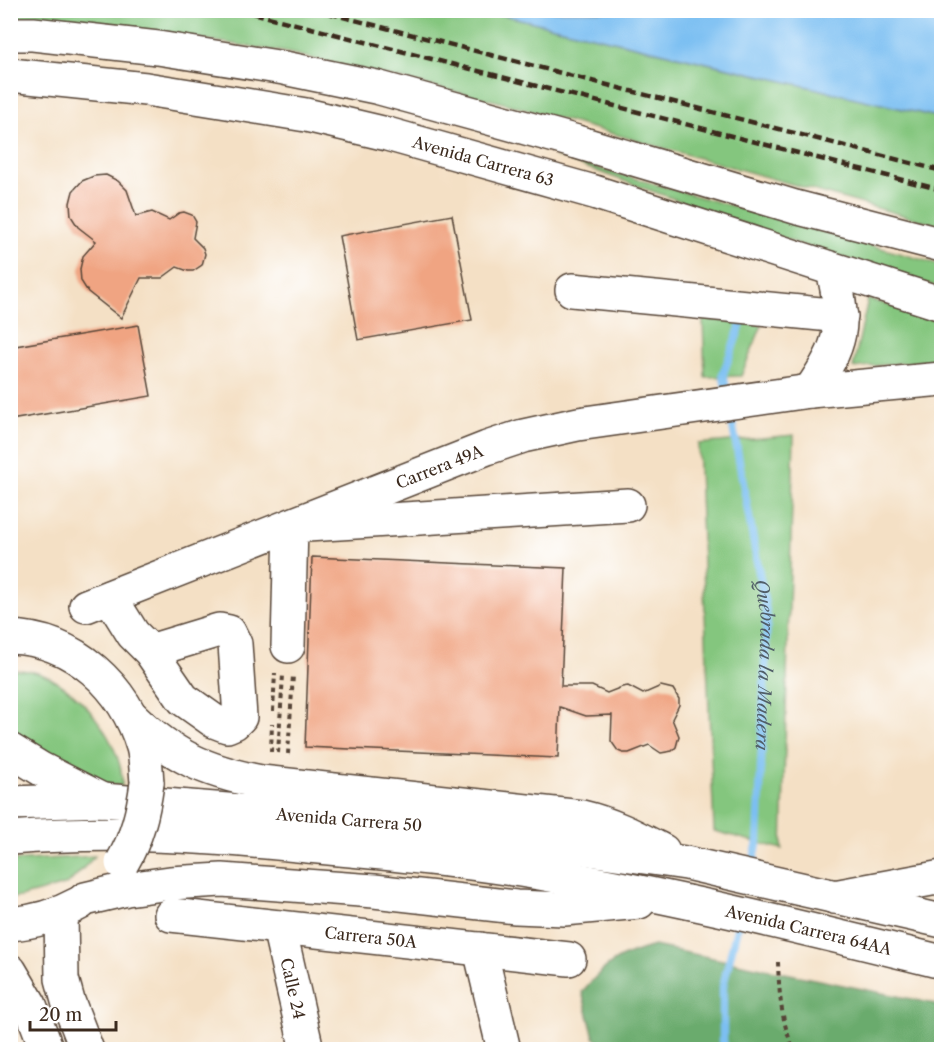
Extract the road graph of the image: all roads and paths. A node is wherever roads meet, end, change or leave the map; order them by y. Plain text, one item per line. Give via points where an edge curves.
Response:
1 (10, 34) edge
2 (10, 75) edge
3 (68, 81) junction
4 (10, 87) edge
5 (942, 245) edge
6 (833, 270) junction
7 (573, 290) dead end
8 (942, 304) edge
9 (841, 316) junction
10 (942, 379) edge
11 (810, 392) junction
12 (628, 505) dead end
13 (291, 526) junction
14 (16, 635) edge
15 (150, 651) dead end
16 (288, 661) junction
17 (132, 717) junction
18 (10, 750) edge
19 (288, 756) dead end
20 (102, 800) junction
21 (10, 803) edge
22 (10, 838) edge
23 (686, 863) junction
24 (942, 877) edge
25 (834, 897) junction
26 (677, 899) junction
27 (73, 906) junction
28 (171, 915) dead end
29 (942, 921) edge
30 (10, 924) edge
31 (279, 927) junction
32 (480, 949) junction
33 (569, 959) dead end
34 (778, 962) dead end
35 (942, 962) edge
36 (10, 971) edge
37 (48, 1050) edge
38 (87, 1050) edge
39 (307, 1050) edge
40 (504, 1050) edge
41 (794, 1050) edge

1 - 5 main road via 158,48 375,87
2 - 3 main road, Avenida Carrera 63
3 - 4 main road
3 - 6 main road, Avenida Carrera 63 via 238,103 387,135 594,192
6 - 8 main road, Avenida Carrera 63
6 - 9 main road
7 - 9 main road
9 - 11 main road via 837,345
10 - 11 main road, Carrera 49A
11 - 13 main road, Carrera 49A via 578,424 523,436
12 - 13 main road
13 - 15 main road, Carrera 49A via 98,602
13 - 16 main road
14 - 17 main road via 53,645 77,657 99,673
16 - 16 path via 279,753 270,752 276,645
16 - 19 path
17 - 23 main road via 174,752 229,775 261,782 582,817 621,829
17 - 27 main road, bridge via 144,749 147,783 143,815 122,863 106,882
18 - 20 main road
20 - 21 main road, Avenida Carrera 50
20 - 23 main road, Avenida Carrera 50 via 429,826
22 - 26 main road, Avenida Carrera 50 via 99,833 231,838 369,851 564,877
23 - 25 main road
24 - 25 main road
25 - 29 main road
26 - 27 main road via 538,908 222,880 127,889
26 - 35 main road, Avenida Carrera 64AA
27 - 30 main road via 37,921
27 - 38 main road via 62,979
28 - 31 main road, Carrera 50A
31 - 32 main road, Carrera 50A
31 - 39 main road, Calle 24
32 - 33 main road, Carrera 50A
32 - 40 main road
34 - 41 path via 779,995
36 - 37 main road via 30,1005

